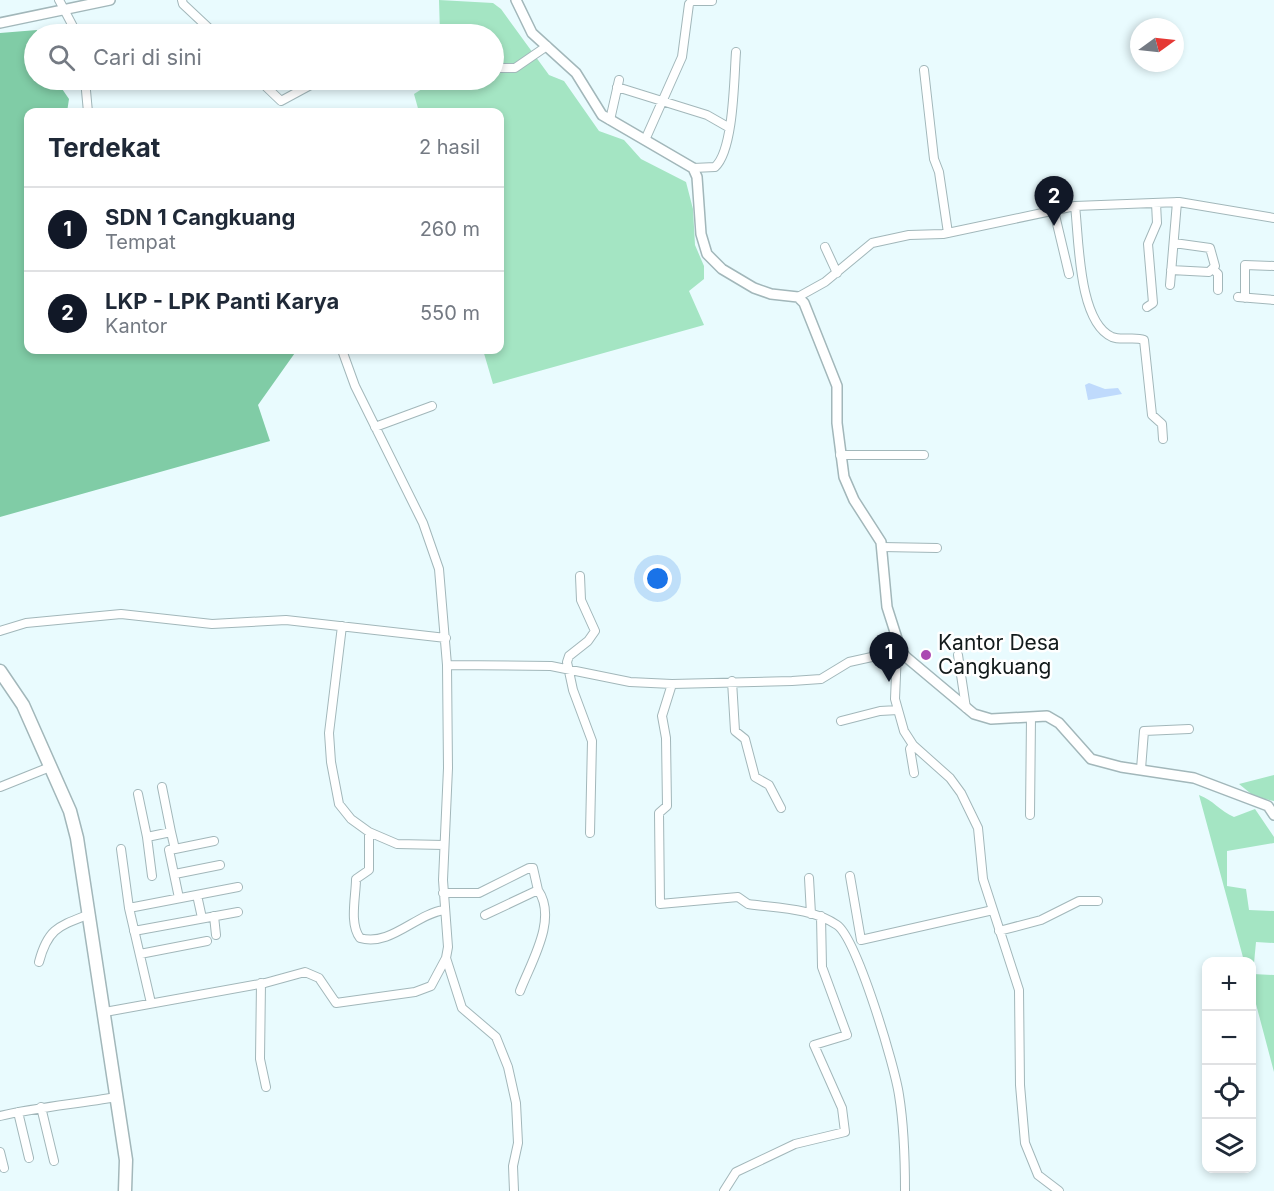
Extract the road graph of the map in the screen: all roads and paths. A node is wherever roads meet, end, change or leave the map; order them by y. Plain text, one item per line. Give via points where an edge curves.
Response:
1 (59, 0) edge
2 (110, 0) edge
3 (182, 0) edge
4 (516, 0) edge
5 (712, 1) edge
6 (66, 11) junction
7 (0, 23) edge
8 (72, 24) edge
9 (204, 24) edge
10 (547, 46) junction
11 (736, 52) dead end
12 (504, 68) edge
13 (924, 70) dead end
14 (86, 90) edge
15 (269, 90) edge
16 (301, 90) edge
17 (661, 101) junction
18 (88, 108) edge
19 (610, 120) junction
20 (728, 127) junction
21 (645, 140) junction
22 (693, 168) junction
23 (1177, 202) junction
24 (1156, 203) junction
25 (1075, 206) junction
26 (1054, 211) junction
27 (1274, 218) edge
28 (948, 233) junction
29 (1174, 243) junction
30 (825, 247) dead end
31 (1274, 266) edge
32 (1170, 270) junction
33 (1214, 270) junction
34 (837, 273) junction
35 (1069, 274) dead end
36 (1170, 285) dead end
37 (1218, 290) dead end
38 (798, 297) junction
39 (1274, 300) edge
40 (1147, 308) dead end
41 (343, 354) edge
42 (432, 406) dead end
43 (375, 427) junction
44 (1163, 439) dead end
45 (924, 454) dead end
46 (840, 455) junction
47 (882, 548) junction
48 (938, 548) dead end
49 (580, 576) dead end
50 (342, 626) junction
51 (0, 631) edge
52 (446, 638) junction
53 (899, 651) junction
54 (957, 655) dead end
55 (447, 665) junction
56 (0, 671) edge
57 (568, 671) junction
58 (732, 681) junction
59 (672, 684) junction
60 (898, 710) junction
61 (967, 710) junction
62 (1031, 717) junction
63 (841, 720) dead end
64 (1189, 729) dead end
65 (913, 745) junction
66 (50, 767) junction
67 (1141, 769) junction
68 (914, 773) dead end
69 (0, 787) edge
70 (162, 787) dead end
71 (138, 794) dead end
72 (1271, 805) edge
73 (781, 808) dead end
74 (1030, 815) dead end
75 (1274, 815) edge
76 (171, 832) junction
77 (369, 832) junction
78 (590, 833) dead end
79 (147, 837) junction
80 (214, 841) dead end
81 (444, 845) junction
82 (121, 849) dead end
83 (175, 849) junction
84 (220, 865) dead end
85 (175, 874) junction
86 (153, 876) dead end
87 (850, 876) dead end
88 (809, 878) dead end
89 (238, 887) dead end
90 (538, 890) junction
91 (443, 893) junction
92 (197, 895) junction
93 (179, 898) junction
94 (1098, 901) dead end
95 (129, 908) junction
96 (444, 910) junction
97 (993, 910) junction
98 (238, 912) dead end
99 (90, 914) junction
100 (811, 914) junction
101 (485, 915) dead end
102 (214, 916) junction
103 (821, 916) junction
104 (202, 918) junction
105 (134, 931) junction
106 (999, 931) junction
107 (216, 935) dead end
108 (207, 941) dead end
109 (140, 954) junction
110 (446, 957) junction
111 (39, 962) dead end
112 (261, 983) junction
113 (520, 991) dead end
114 (151, 1003) junction
115 (105, 1012) junction
116 (266, 1087) dead end
117 (116, 1097) junction
118 (41, 1107) junction
119 (18, 1112) junction
120 (0, 1116) edge
121 (0, 1152) edge
122 (29, 1158) dead end
123 (54, 1161) dead end
124 (4, 1168) dead end
125 (125, 1191) edge
126 (514, 1191) edge
127 (724, 1191) edge
128 (905, 1191) edge
129 (1059, 1191) edge

1 - 6 street
2 - 6 street
3 - 9 street
4 - 10 street via 526,25
5 - 17 street via 689,4 685,48
6 - 7 street
6 - 8 street
10 - 12 street via 515,68
10 - 19 street via 576,73 594,104
11 - 20 street
13 - 28 street via 934,159
14 - 18 street
15 - 16 street via 280,101
17 - 19 street via 618,84
17 - 20 street via 707,115
17 - 21 street
19 - 21 street
20 - 22 street via 718,165
21 - 22 street
22 - 38 street via 706,254 754,288
23 - 24 street
23 - 27 street
23 - 29 street
24 - 25 street
24 - 40 street via 1157,223 1148,244 1153,303
25 - 26 street
25 - 44 street via 1088,304 1104,332 1120,339 1144,339 1152,411 1162,424
26 - 28 street
26 - 35 street
28 - 34 street via 909,235 872,243
29 - 32 street
29 - 33 street via 1210,248
30 - 34 street
31 - 39 street via 1245,266 1241,298
32 - 33 street
32 - 36 street
33 - 37 street via 1218,274
34 - 38 street
38 - 46 street via 812,317 837,386
41 - 43 street
42 - 43 street
43 - 52 street via 433,546
45 - 46 street
46 - 47 street via 854,500
47 - 48 street
47 - 53 street via 887,607
49 - 57 street via 581,600 595,631 569,656
50 - 51 street via 286,620 212,624 121,614 26,623
50 - 52 street
50 - 77 street via 331,704 331,762 339,804
52 - 55 street
53 - 58 street via 847,662 821,679
53 - 60 street via 895,698
53 - 61 street
54 - 61 street
55 - 57 street via 516,664
55 - 81 street
56 - 66 main road via 23,705
57 - 59 street via 630,682
57 - 78 street via 592,741
58 - 59 street
58 - 73 street via 735,731 745,739 755,777 769,785
59 - 100 street via 662,716 667,806 659,813 660,904 734,897 748,904
60 - 63 street
60 - 65 street
61 - 62 street via 991,719
62 - 67 street via 1054,719 1088,757
62 - 74 street
64 - 67 street via 1144,730
65 - 68 street via 910,748
65 - 97 street via 950,778 970,810 978,828 983,879
66 - 69 street
66 - 99 main road via 75,828
67 - 72 street via 1194,778
70 - 76 street
71 - 79 street
72 - 75 street
76 - 79 street
76 - 83 street
77 - 81 street via 397,844
77 - 96 street via 369,870 356,879 354,919 360,938 392,935 421,916
79 - 86 street
80 - 83 street
81 - 91 street
82 - 95 street
83 - 85 street via 170,850
84 - 85 street
85 - 93 street
87 - 97 street via 861,940
88 - 100 street
89 - 92 street
90 - 91 street via 531,867 480,893
90 - 101 street
90 - 113 street via 545,902 545,918
91 - 96 street
92 - 93 street
92 - 104 street
93 - 95 street
94 - 106 street via 1079,901 1041,920
95 - 105 street
96 - 110 street
97 - 106 street
98 - 102 street
99 - 111 street via 57,927 45,943
99 - 115 main road
100 - 103 street
102 - 104 street
102 - 107 street
103 - 127 street via 822,967 847,1035 814,1045 842,1108 845,1132 795,1144 736,1172
103 - 128 street via 839,926 850,947 870,988 891,1055 899,1095
104 - 105 street
105 - 109 street
106 - 129 street via 1019,990 1025,1143 1038,1175
108 - 109 street
109 - 114 street
110 - 112 street via 428,988 339,1004 332,1001 319,978 311,973
110 - 126 street via 462,1008 496,1036 508,1067 519,1143 513,1166
112 - 114 street
112 - 116 street via 260,1059
114 - 115 street
115 - 117 main road
117 - 118 street
117 - 125 main road via 127,1171
118 - 119 street
118 - 123 street
119 - 120 street
119 - 122 street
121 - 124 street

